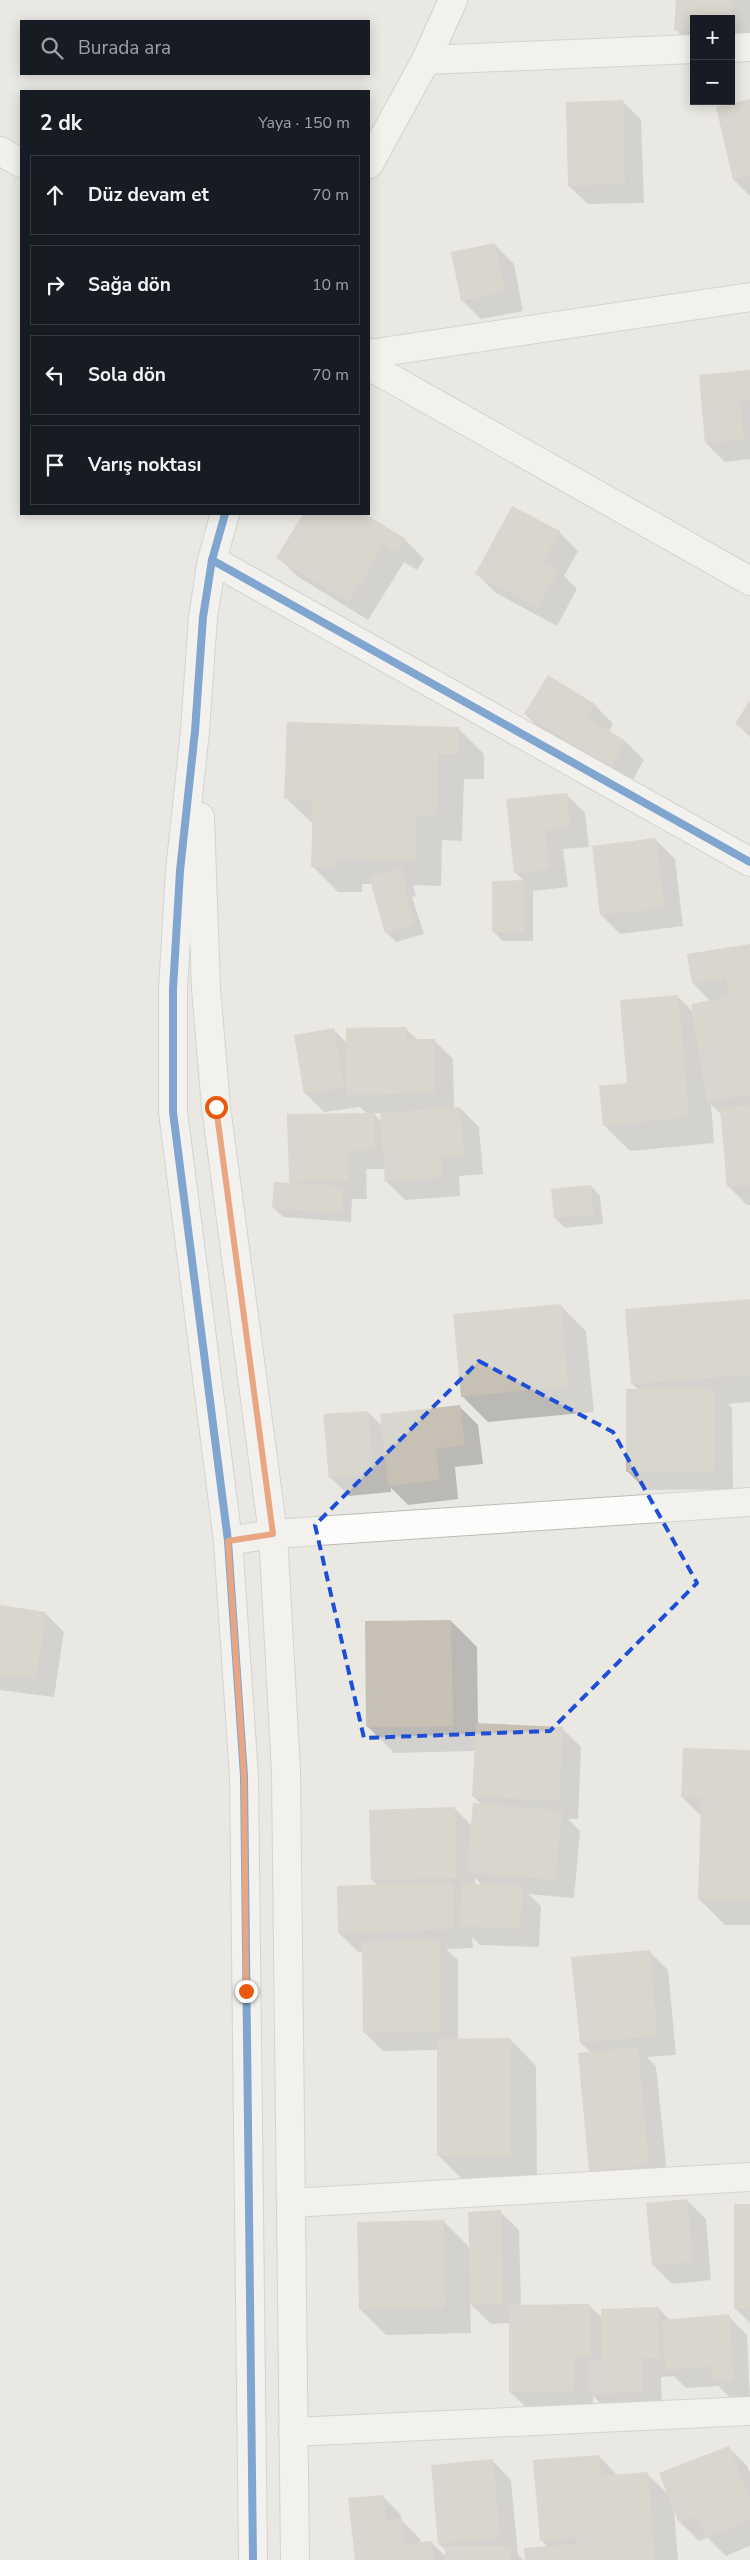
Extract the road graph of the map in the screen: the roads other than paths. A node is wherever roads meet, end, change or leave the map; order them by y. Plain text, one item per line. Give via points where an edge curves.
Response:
1 (453, 0) edge
2 (750, 47) edge
3 (735, 48) edge
4 (690, 49) edge
5 (426, 60) junction
6 (0, 151) edge
7 (20, 162) edge
8 (370, 162) edge
9 (750, 297) edge
10 (370, 354) edge
11 (370, 367) edge
12 (225, 515) edge
13 (212, 560) junction
14 (750, 581) edge
15 (195, 731) junction
16 (750, 862) edge
17 (750, 1502) edge
18 (273, 1534) junction
19 (228, 1541) junction
20 (750, 2177) edge
21 (291, 2203) junction
22 (750, 2410) edge
23 (293, 2432) junction
24 (253, 2560) edge
25 (295, 2560) edge

1 - 5 street
2 - 3 street
4 - 5 street
5 - 8 street
6 - 7 street
9 - 10 street
11 - 14 street
12 - 13 street
13 - 15 street via 202,627
13 - 16 street
15 - 18 street via 206,989 216,1107
15 - 19 street via 180,871 173,989 173,1112
17 - 18 street
18 - 19 street
18 - 21 street via 286,1772
19 - 24 street via 244,1776
20 - 21 street
21 - 23 street
22 - 23 street
23 - 25 street

